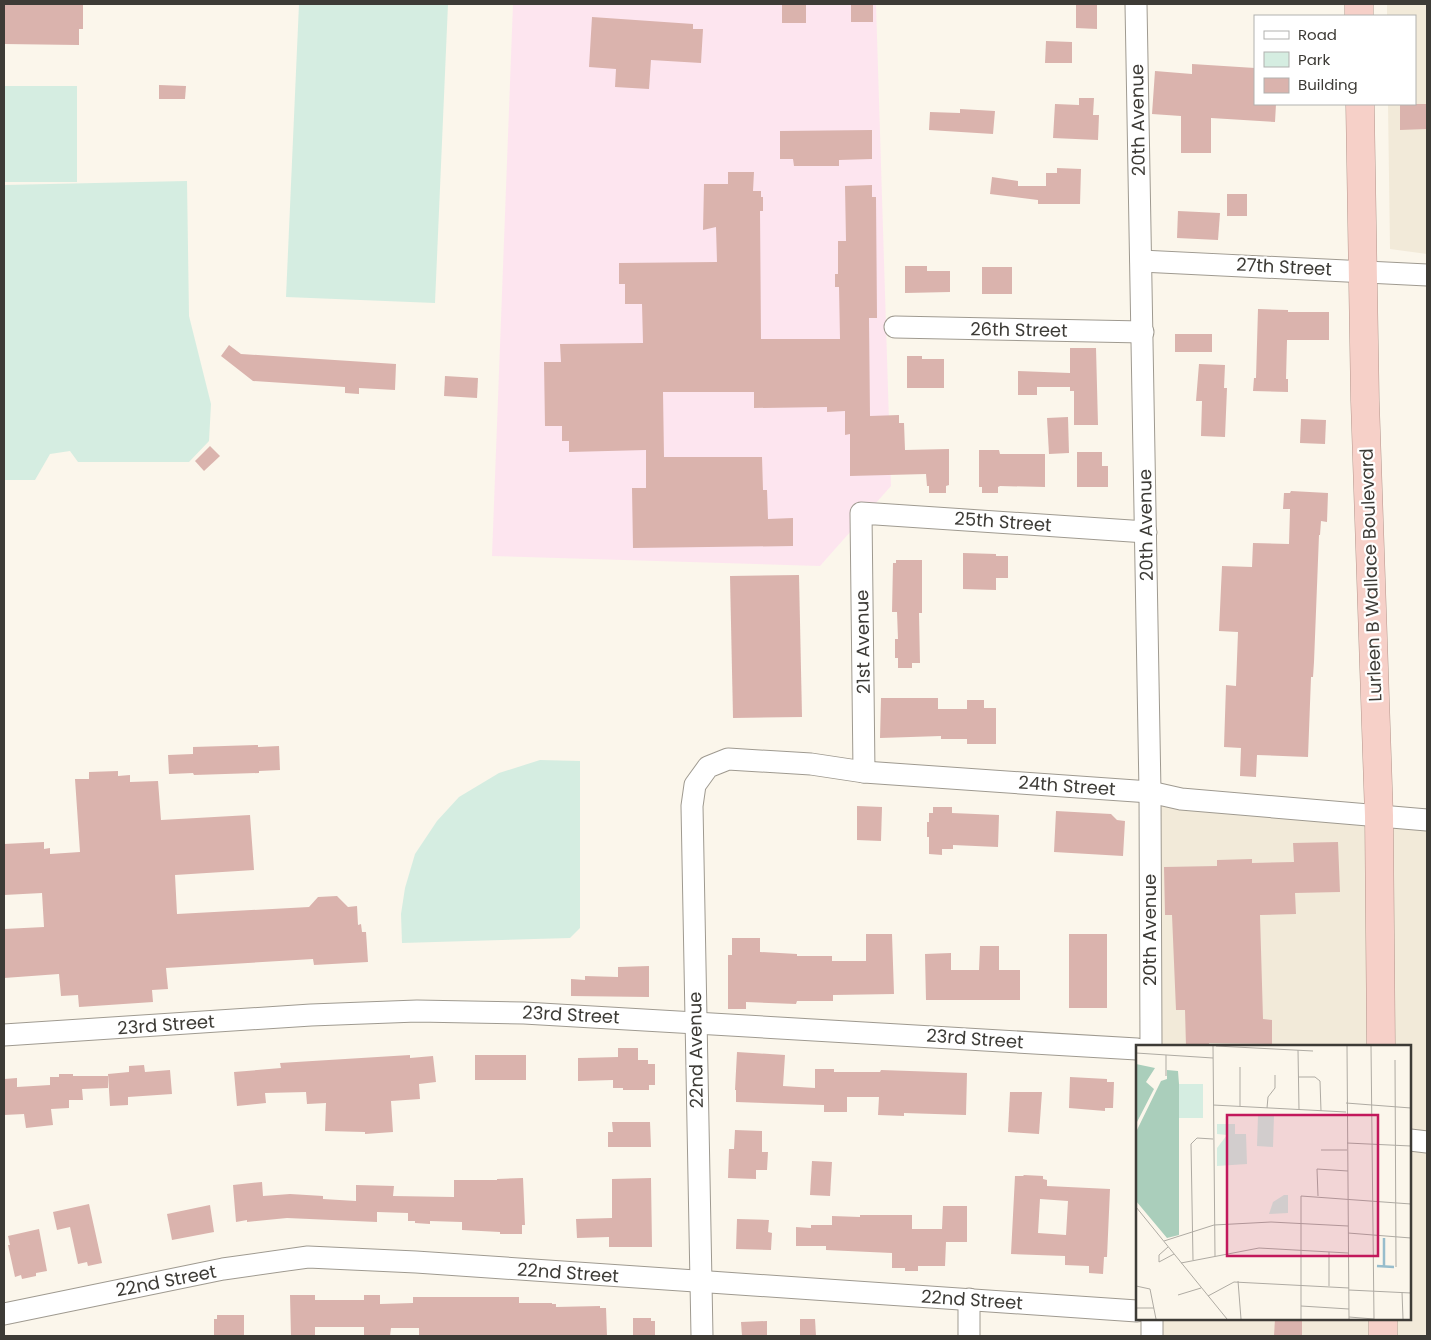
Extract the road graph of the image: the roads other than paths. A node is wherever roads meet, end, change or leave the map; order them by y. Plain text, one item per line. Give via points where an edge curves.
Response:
1 (1136, 4) edge
2 (1360, 105) edge
3 (1141, 261) junction
4 (1363, 271) junction
5 (1427, 275) edge
6 (896, 327) dead end
7 (1143, 332) junction
8 (861, 513) joint
9 (1146, 532) junction
10 (708, 767) joint
11 (864, 772) junction
12 (1150, 792) junction
13 (1379, 816) junction
14 (1427, 820) edge
15 (695, 1022) junction
16 (4, 1035) edge
17 (1151, 1045) edge
18 (1381, 1045) edge
19 (1136, 1050) edge
20 (1411, 1140) edge
21 (1427, 1142) edge
22 (700, 1282) junction
23 (969, 1300) junction
24 (1136, 1311) edge
25 (4, 1314) edge
26 (1152, 1320) edge
27 (1383, 1320) edge
28 (702, 1336) edge
29 (969, 1336) edge
30 (1152, 1336) edge
31 (1383, 1336) edge

1 - 3 street, 20th Avenue
2 - 4 highway, Lurleen B Wallace Boulevard
3 - 4 street, 27th Street
3 - 7 street, 20th Avenue
4 - 5 street, 27th Street
4 - 13 highway, Lurleen B Wallace Boulevard
6 - 7 street, 26th Street
7 - 9 street, 20th Avenue
8 - 9 street, 25th Street
8 - 11 street, 21st Avenue
9 - 12 street, 20th Avenue
10 - 11 street, 24th Street via 728,759 811,764
10 - 15 street, 22nd Avenue via 695,785 692,806
11 - 12 street, 24th Street
12 - 13 street, 24th Street via 1180,799
12 - 17 street, 20th Avenue
13 - 14 street, 24th Street
13 - 18 highway, Lurleen B Wallace Boulevard
15 - 16 street, 23rd Street via 417,1011
15 - 19 street, 23rd Street
15 - 22 street, 22nd Avenue
20 - 21 street
22 - 23 street, 22nd Street
22 - 25 street, 22nd Street via 308,1257 223,1269
22 - 28 street, 22nd Avenue
23 - 24 street, 22nd Street
23 - 29 street
26 - 30 street
27 - 31 highway

